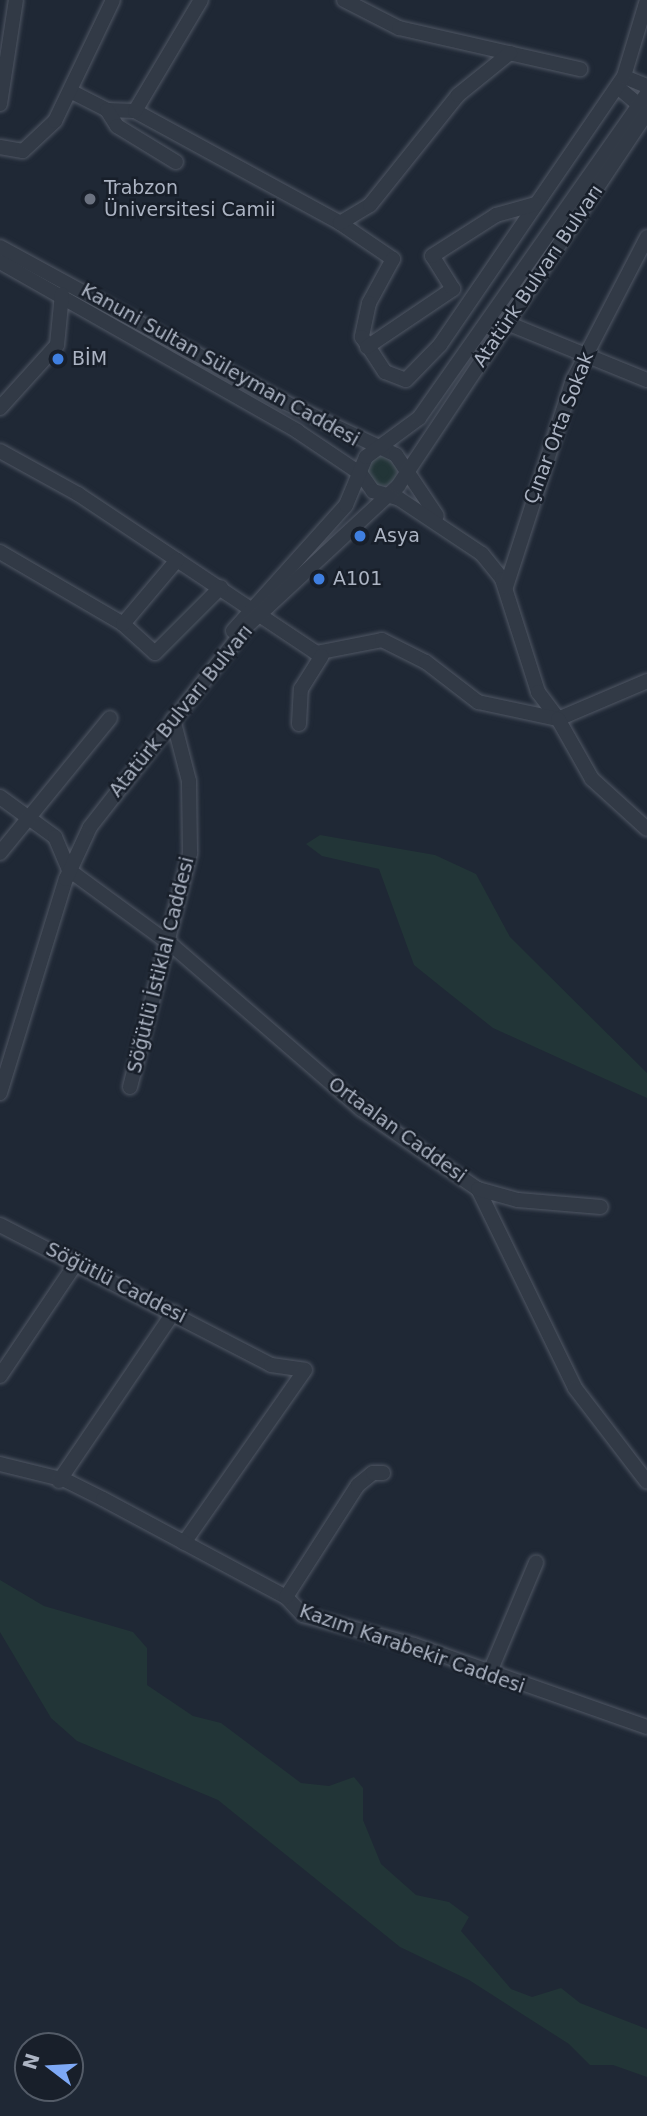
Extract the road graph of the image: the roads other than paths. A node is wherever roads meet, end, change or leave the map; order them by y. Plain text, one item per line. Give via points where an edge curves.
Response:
1 (16, 0) edge
2 (113, 0) edge
3 (201, 0) edge
4 (344, 0) edge
5 (646, 0) edge
6 (647, 11) edge
7 (510, 53) junction
8 (580, 69) dead end
9 (623, 84) junction
10 (647, 86) edge
11 (74, 93) junction
12 (0, 104) edge
13 (644, 104) edge
14 (107, 110) junction
15 (135, 111) junction
16 (0, 147) edge
17 (176, 162) dead end
18 (532, 207) junction
19 (340, 222) junction
20 (647, 237) edge
21 (0, 247) edge
22 (0, 262) edge
23 (62, 294) junction
24 (507, 323) junction
25 (367, 347) junction
26 (584, 355) junction
27 (647, 380) edge
28 (0, 408) edge
29 (382, 450) junction
30 (0, 451) edge
31 (361, 474) junction
32 (404, 474) junction
33 (386, 493) junction
34 (450, 530) junction
35 (0, 552) edge
36 (177, 559) junction
37 (221, 587) junction
38 (506, 588) junction
39 (256, 611) junction
40 (123, 624) junction
41 (323, 656) junction
42 (647, 681) edge
43 (110, 718) dead end
44 (173, 719) junction
45 (558, 719) junction
46 (299, 724) dead end
47 (0, 797) edge
48 (29, 818) junction
49 (647, 829) edge
50 (0, 853) edge
51 (67, 864) junction
52 (169, 943) junction
53 (0, 1067) edge
54 (130, 1087) dead end
55 (0, 1093) edge
56 (478, 1189) junction
57 (601, 1207) dead end
58 (0, 1225) edge
59 (77, 1262) junction
60 (174, 1312) junction
61 (0, 1376) edge
62 (0, 1464) edge
63 (383, 1473) dead end
64 (58, 1481) junction
65 (647, 1482) edge
66 (184, 1543) junction
67 (536, 1563) dead end
68 (286, 1597) junction
69 (489, 1674) junction
70 (647, 1727) edge

1 - 12 street
2 - 11 street
3 - 15 street
4 - 7 street via 399,28
5 - 18 street via 624,76
6 - 9 street
7 - 8 street
7 - 19 street via 458,95 370,205
9 - 10 street
9 - 13 street
9 - 18 street
11 - 14 street
11 - 16 street via 30,146 17,152
13 - 24 street, Atatürk Bulvarı Bulvarı
13 - 29 street, Atatürk Bulvarı Bulvarı via 419,418
14 - 15 street
14 - 17 street via 117,125
15 - 19 street
18 - 25 street via 496,215 432,256 453,289
18 - 25 street via 420,370 406,380 392,378
19 - 25 street via 393,259 364,317
20 - 26 street, Çınar Orta Sokak
21 - 29 street, Kanuni Sultan Süleyman Caddesi
22 - 23 street, Kanuni Sultan Süleyman Caddesi
23 - 28 street via 57,345
23 - 31 street, Kanuni Sultan Süleyman Caddesi
24 - 26 street
24 - 32 street, Atatürk Bulvarı Bulvarı
26 - 27 street
26 - 38 street, Çınar Orta Sokak
29 - 31 street, Atatürk Bulvarı Bulvarı via 366,457
29 - 32 street, Kanuni Sultan Süleyman Caddesi via 396,455
30 - 36 street
31 - 33 street, Kanuni Sultan Süleyman Caddesi via 373,491
31 - 39 street, Atatürk Bulvarı Bulvarı via 336,517
32 - 33 street, Atatürk Bulvarı Bulvarı
32 - 34 street, Kanuni Sultan Süleyman Caddesi
33 - 34 street, Kanuni Sultan Süleyman Caddesi
33 - 39 street, Atatürk Bulvarı Bulvarı
34 - 38 street, Kanuni Sultan Süleyman Caddesi via 492,563
35 - 40 street
36 - 37 street
36 - 40 street
37 - 39 street
37 - 40 street via 155,653
38 - 45 street, Kanuni Sultan Süleyman Caddesi via 538,692
39 - 41 street
39 - 44 street, Atatürk Bulvarı Bulvarı
39 - 51 street, Atatürk Bulvarı Bulvarı via 97,803
41 - 45 street via 382,640 426,662 478,702
41 - 46 street via 301,689
42 - 45 street
43 - 48 street
44 - 51 street, Atatürk Bulvarı Bulvarı via 106,804
44 - 52 street, Söğütlü İstiklal Caddesi via 189,782 191,828
45 - 49 street, Kanuni Sultan Süleyman Caddesi via 592,779
47 - 48 street, Ortaalan Caddesi
48 - 50 street
48 - 51 street, Ortaalan Caddesi via 55,837
51 - 52 street, Ortaalan Caddesi
51 - 53 street, Atatürk Bulvarı Bulvarı
51 - 55 street, Atatürk Bulvarı Bulvarı
52 - 54 street, Söğütlü İstiklal Caddesi
52 - 56 street, Ortaalan Caddesi via 361,1109
56 - 57 street via 518,1200
56 - 65 street, Ortaalan Caddesi via 575,1388
58 - 59 street, Söğütlü Caddesi
59 - 60 street, Söğütlü Caddesi
59 - 61 street
60 - 64 street
60 - 66 street, Söğütlü Caddesi via 271,1365 305,1370
62 - 64 street, Kazım Karabekir Caddesi
63 - 68 street via 373,1472 358,1485
64 - 66 street, Kazım Karabekir Caddesi
66 - 68 street, Kazım Karabekir Caddesi
67 - 69 street
68 - 69 street, Kazım Karabekir Caddesi via 303,1615
69 - 70 street, Kazım Karabekir Caddesi

